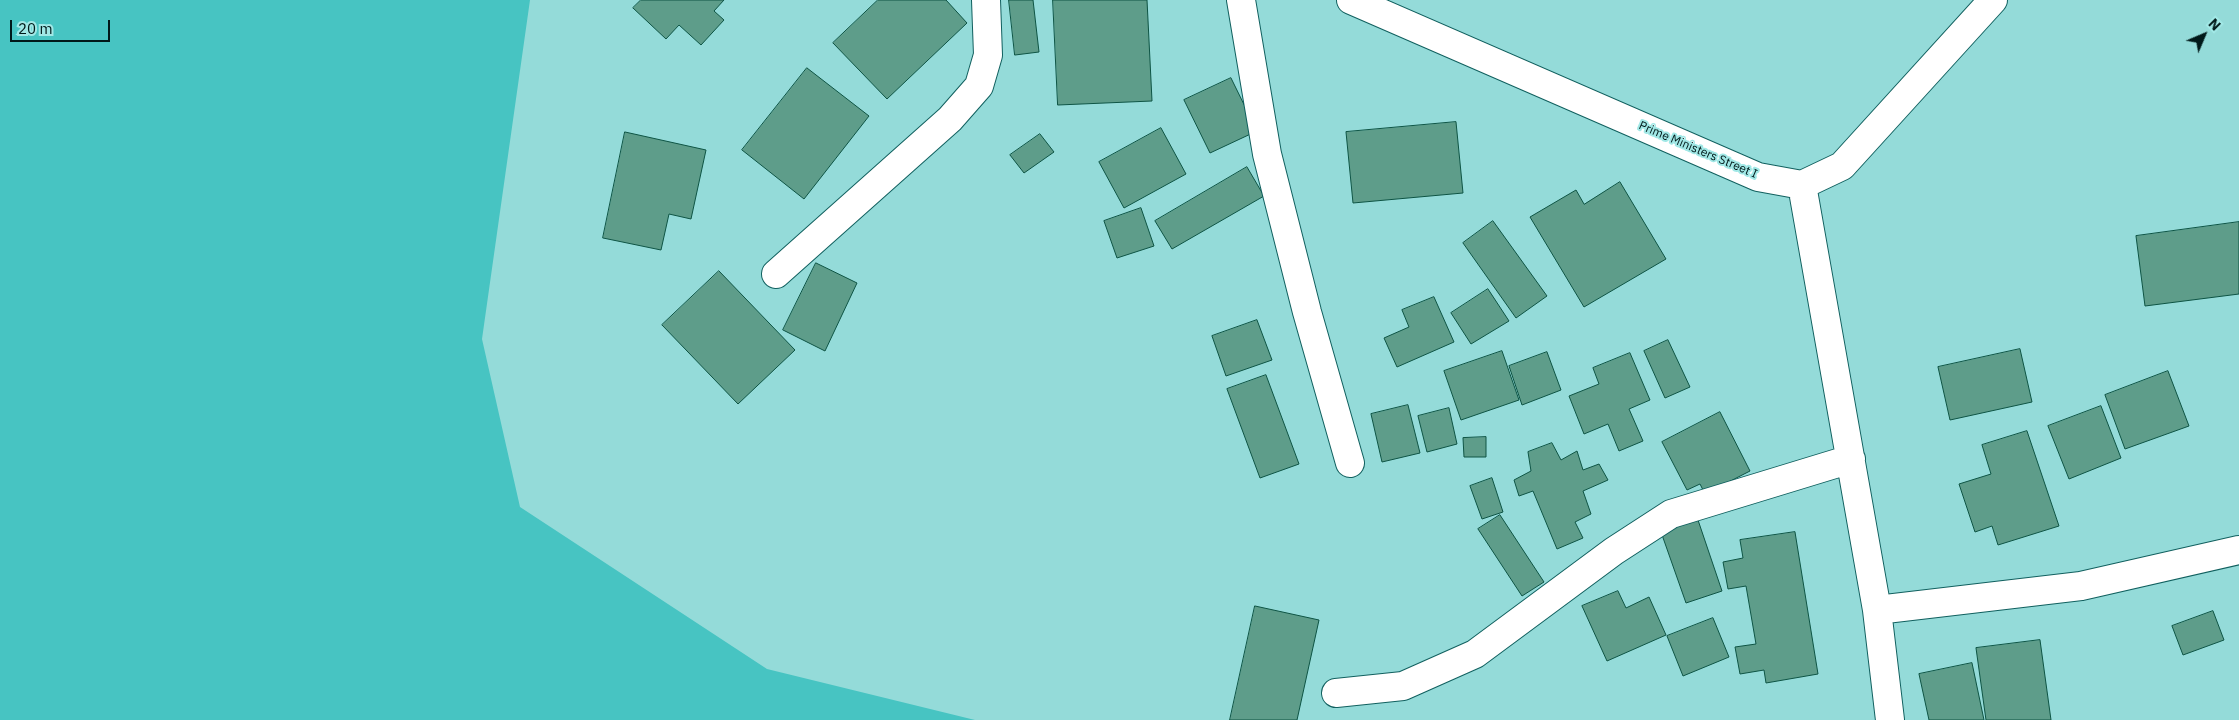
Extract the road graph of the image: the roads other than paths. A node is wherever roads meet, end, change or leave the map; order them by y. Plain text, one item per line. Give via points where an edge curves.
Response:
1 (986, 0) edge
2 (1241, 0) edge
3 (1350, 0) edge
4 (1993, 0) edge
5 (1802, 185) junction
6 (776, 274) dead end
7 (1850, 459) junction
8 (1350, 464) dead end
9 (2239, 550) edge
10 (1877, 610) junction
11 (1336, 693) dead end
12 (1890, 720) edge

1 - 6 street via 988,55 979,86 950,119
2 - 8 street via 1267,154
3 - 5 street, Prime Ministers Street I via 1758,177
4 - 5 street via 1842,166
5 - 7 street
7 - 10 street
7 - 11 street via 1671,514 1614,551 1476,654 1403,686
9 - 10 street via 2082,586
10 - 12 street

